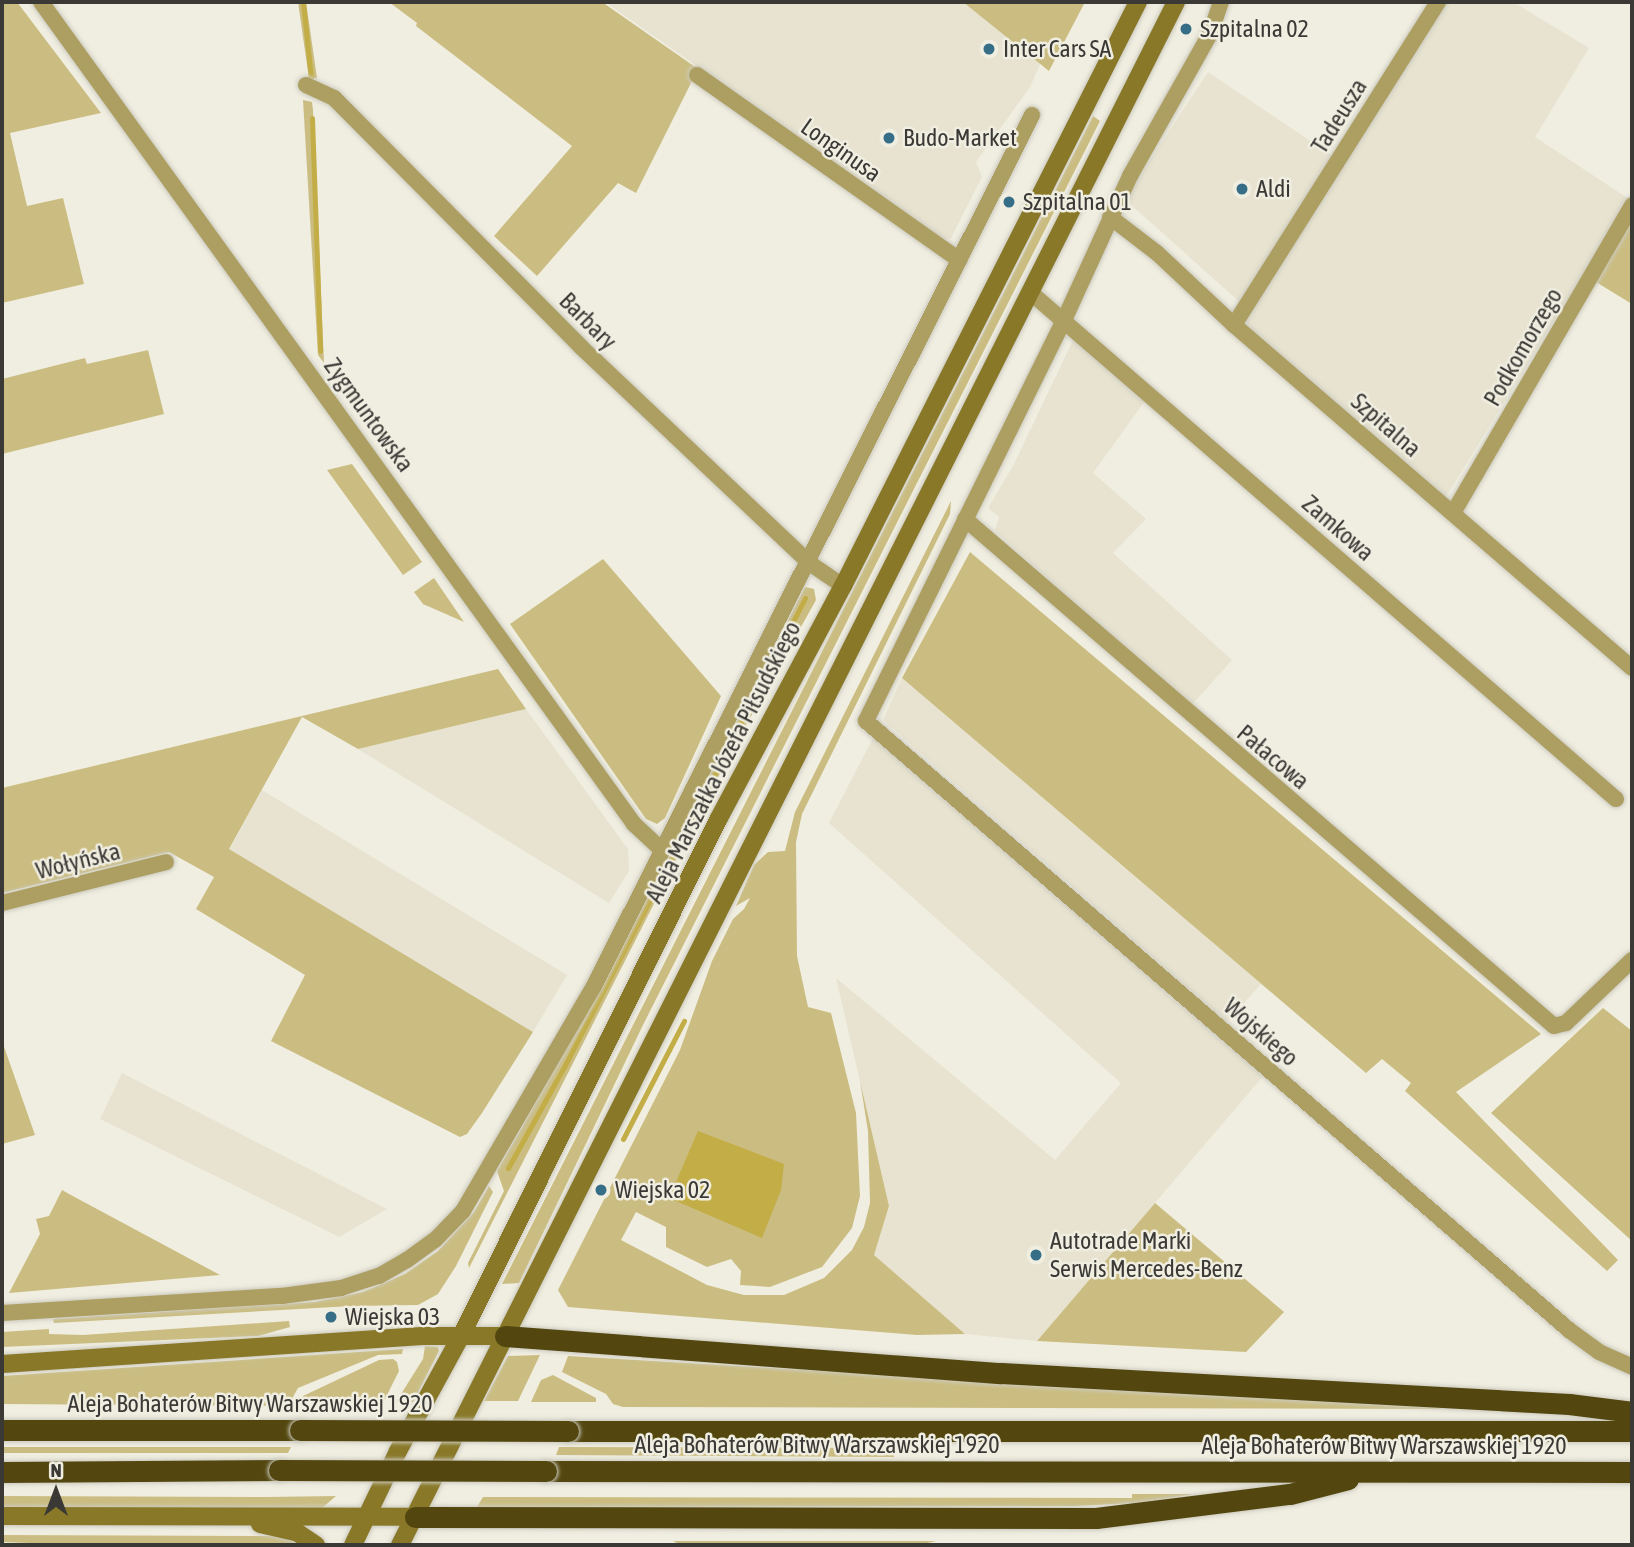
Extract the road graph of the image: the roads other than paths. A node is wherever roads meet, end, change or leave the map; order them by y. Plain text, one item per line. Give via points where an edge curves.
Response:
1 (41, 2) edge
2 (1138, 2) edge
3 (1176, 2) edge
4 (1221, 2) edge
5 (1438, 2) edge
6 (697, 75) dead end
7 (306, 85) dead end
8 (1032, 115) dead end
9 (1632, 205) edge
10 (1110, 217) junction
11 (959, 260) junction
12 (1030, 292) junction
13 (1064, 320) junction
14 (1234, 325) junction
15 (1453, 513) junction
16 (965, 519) junction
17 (808, 562) junction
18 (843, 586) junction
19 (1631, 664) edge
20 (1616, 799) dead end
21 (662, 850) junction
22 (166, 862) dead end
23 (2, 903) edge
24 (1632, 960) edge
25 (2, 1313) edge
26 (462, 1334) junction
27 (505, 1336) junction
28 (2, 1364) edge
29 (1632, 1367) edge
30 (1632, 1412) edge
31 (2, 1430) edge
32 (1632, 1431) edge
33 (2, 1472) edge
34 (1377, 1472) junction
35 (1632, 1472) edge
36 (2, 1516) edge
37 (230, 1517) junction
38 (366, 1517) junction
39 (415, 1517) junction
40 (316, 1545) edge
41 (353, 1545) edge
42 (400, 1545) edge

1 - 21 street, Zygmuntowska via 634,824
2 - 18 main road, Aleja Marszałka Józefa Piłsudskiego
3 - 12 main road
4 - 10 street via 1210,34
5 - 14 street, Tadeusza
6 - 11 street, Longinusa
7 - 17 street, Barbary via 334,98 581,347
8 - 11 street, Aleja Marszałka Józefa Piłsudskiego
9 - 15 street, Podkomorzego
10 - 13 street
10 - 14 street, Szpitalna via 1157,253
11 - 17 street, Aleja Marszałka Józefa Piłsudskiego
12 - 13 street, Zamkowa
12 - 27 main road
13 - 16 street
13 - 20 street, Zamkowa
14 - 15 street, Szpitalna
15 - 19 street, Szpitalna
16 - 24 street, Pałacowa via 1554,1026 1566,1023
16 - 29 street, Wojskiego via 866,721 1569,1330
17 - 18 street, Barbary
17 - 21 street, Aleja Marszałka Józefa Piłsudskiego
18 - 26 main road, Aleja Marszałka Józefa Piłsudskiego via 719,818
21 - 25 street, Aleja Marszałka Józefa Piłsudskiego via 594,986 484,1178 463,1211 420,1252 379,1276 314,1293
22 - 23 street, Wołyńska
26 - 27 main road, Aleja Bohaterów Bitwy Warszawskiej 1920
26 - 28 main road, Aleja Bohaterów Bitwy Warszawskiej 1920
26 - 38 main road, Aleja Marszałka Józefa Piłsudskiego
27 - 30 highway via 1001,1373 1569,1404
27 - 39 main road
31 - 32 highway, Aleja Bohaterów Bitwy Warszawskiej 1920, bridge
33 - 34 highway, Aleja Bohaterów Bitwy Warszawskiej 1920, bridge
34 - 35 highway, Aleja Bohaterów Bitwy Warszawskiej 1920
34 - 39 highway via 1290,1494 1096,1518
36 - 37 main road
37 - 38 main road
37 - 40 main road via 298,1533
38 - 39 main road
38 - 41 main road, Aleja Marszałka Józefa Piłsudskiego
39 - 42 main road

